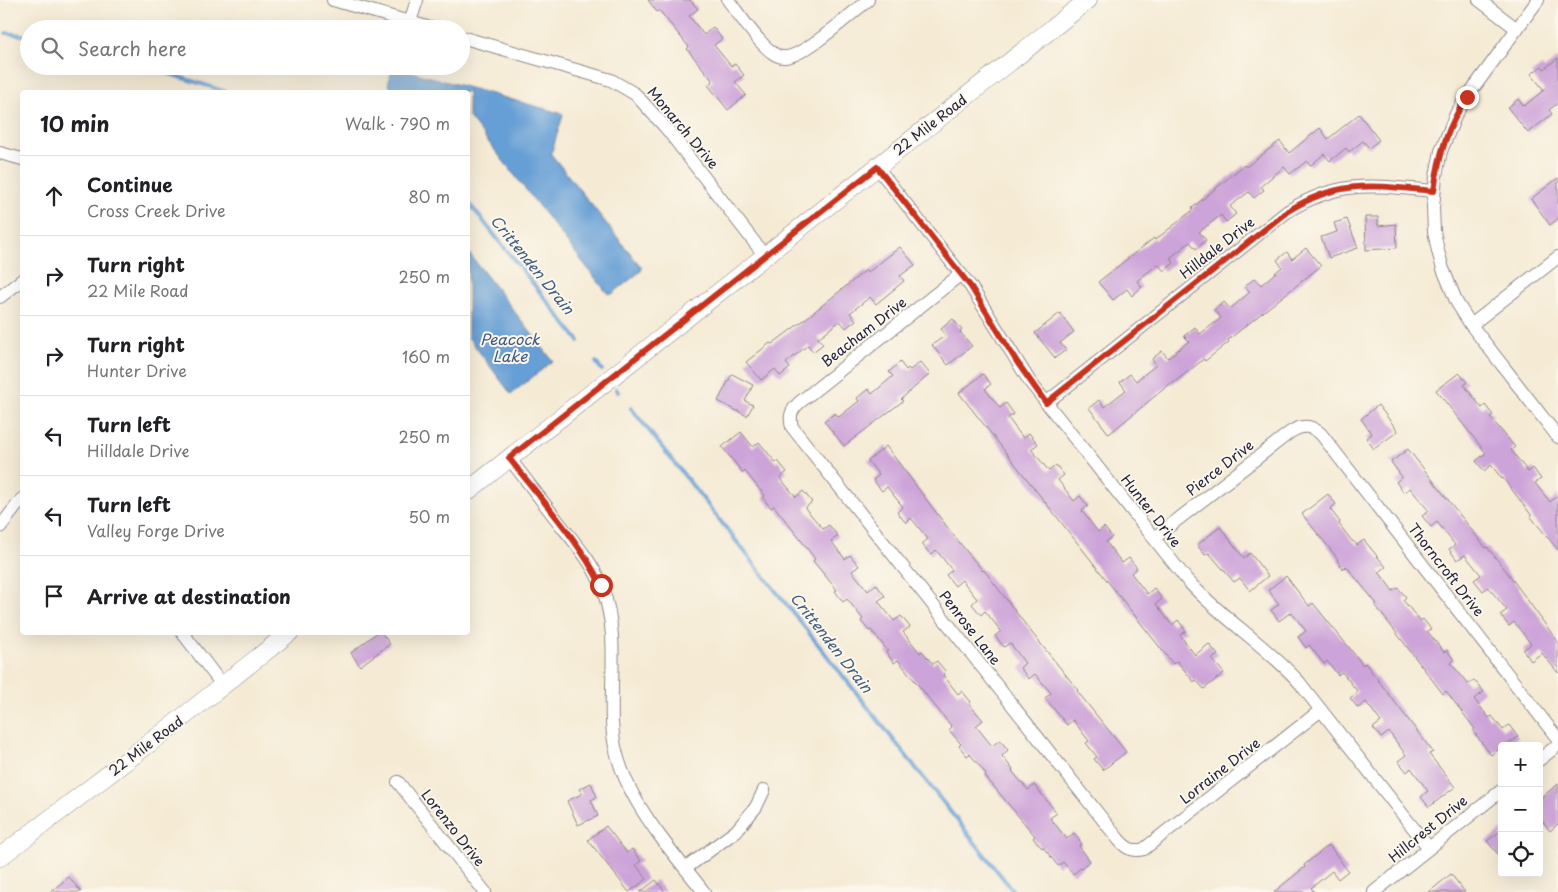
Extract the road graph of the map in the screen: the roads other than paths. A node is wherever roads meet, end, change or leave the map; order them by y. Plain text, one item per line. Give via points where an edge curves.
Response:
1 (333, 0) edge
2 (417, 0) edge
3 (728, 0) edge
4 (868, 0) edge
5 (1088, 0) edge
6 (1479, 0) edge
7 (1538, 0) edge
8 (403, 20) edge
9 (411, 20) edge
10 (1517, 29) junction
11 (470, 39) edge
12 (0, 153) edge
13 (20, 158) edge
14 (877, 167) junction
15 (1434, 191) junction
16 (765, 256) junction
17 (1558, 257) edge
18 (961, 274) junction
19 (20, 282) edge
20 (0, 297) edge
21 (1471, 325) junction
22 (1046, 403) junction
23 (790, 417) joint
24 (1306, 426) joint
25 (1558, 437) edge
26 (509, 458) junction
27 (470, 489) edge
28 (20, 502) edge
29 (0, 527) edge
30 (1154, 538) junction
31 (184, 635) edge
32 (286, 635) edge
33 (223, 686) junction
34 (1321, 710) junction
35 (1558, 738) edge
36 (1558, 745) edge
37 (1543, 757) edge
38 (398, 782) dead end
39 (764, 790) dead end
40 (1498, 793) edge
41 (1429, 848) junction
42 (1135, 851) joint
43 (0, 857) edge
44 (686, 868) junction
45 (485, 892) edge
46 (704, 892) edge
47 (1374, 892) edge

1 - 8 street
2 - 9 street
3 - 4 street via 766,48 783,58 807,49
5 - 14 street, 22 Mile Road
6 - 10 street
7 - 10 street
10 - 15 street via 1456,114 1441,151
11 - 16 street, Monarch Drive via 611,80 635,94 666,128
12 - 13 street
14 - 16 street, 22 Mile Road
14 - 18 street, Hunter Drive
15 - 21 street via 1434,231 1442,269
15 - 22 street, Hilldale Drive via 1357,186 1338,188 1304,201
16 - 26 street, 22 Mile Road
17 - 21 street
18 - 22 street, Hunter Drive
18 - 23 street, Beacham Drive via 800,402
19 - 20 street
21 - 25 street
22 - 30 street, Hunter Drive
23 - 42 street, Penrose Lane via 796,433 1113,833 1125,847
24 - 30 street, Pierce Drive via 1289,433
24 - 35 street, Thorncroft Drive via 1321,434
26 - 27 street, 22 Mile Road
26 - 44 street via 581,550 601,585 612,623 612,723 619,762 645,815
28 - 29 street
30 - 34 street, Hunter Drive via 1200,596 1286,667
31 - 33 street
32 - 33 street, 22 Mile Road
33 - 43 street, 22 Mile Road
34 - 41 street, Hunter Drive
34 - 42 street, Lorraine Drive via 1151,844
36 - 37 street
38 - 45 street, Lorenzo Drive
39 - 44 street via 748,819 736,831
40 - 41 street, Hillcrest Drive
41 - 47 street, Hillcrest Drive
44 - 46 street

